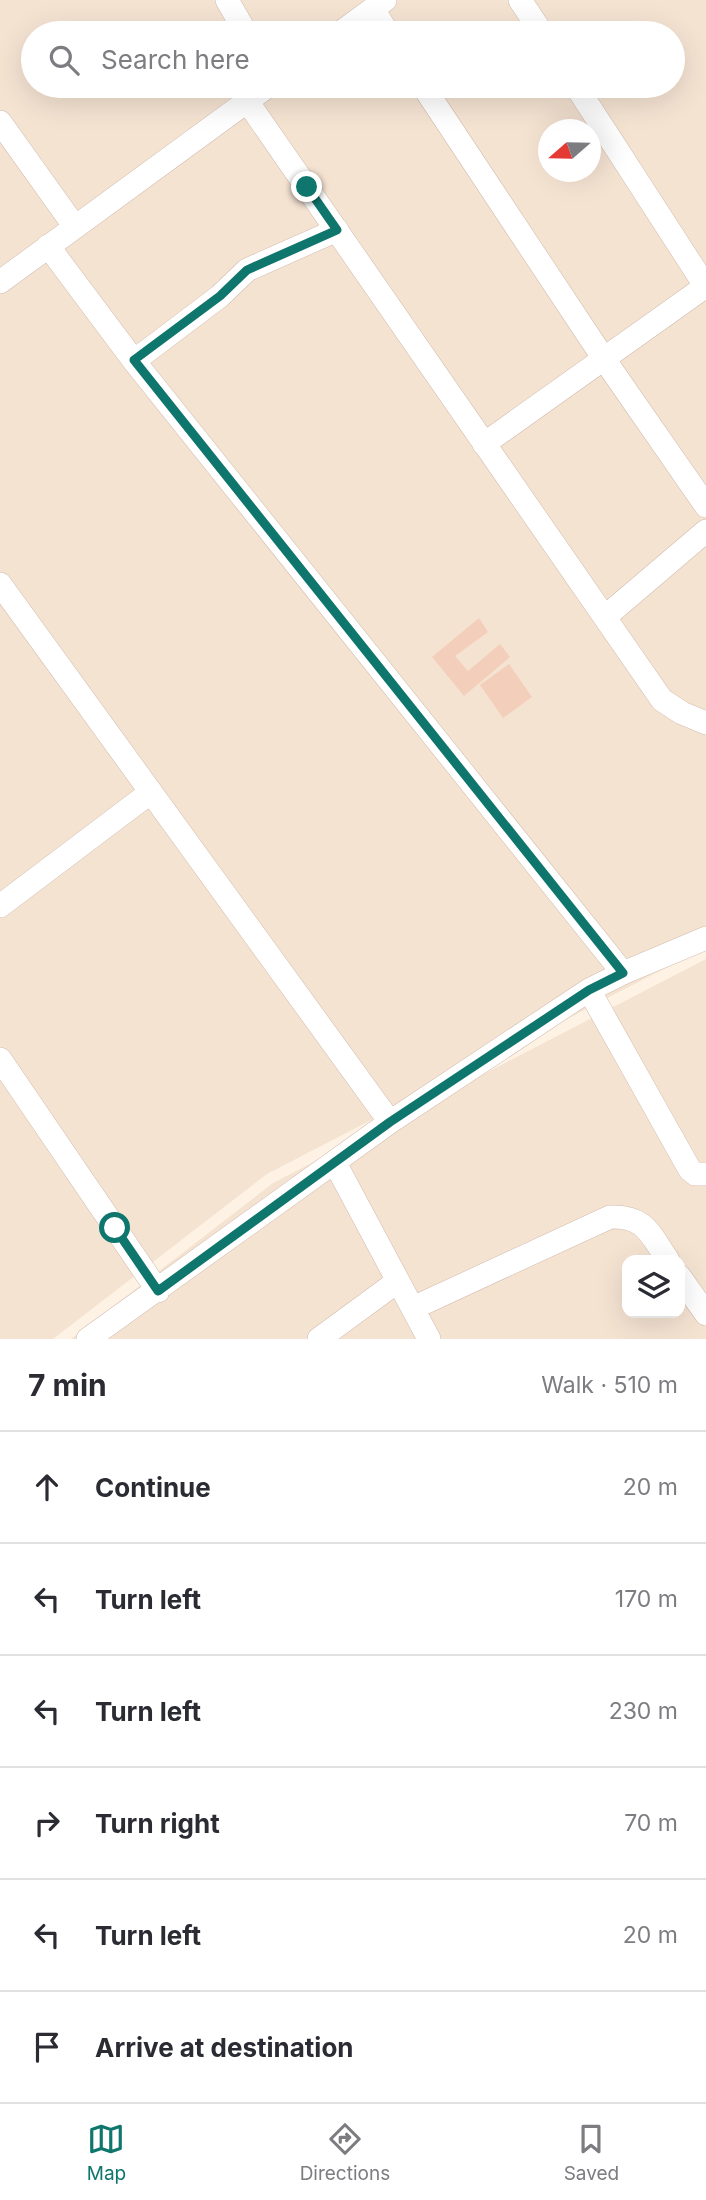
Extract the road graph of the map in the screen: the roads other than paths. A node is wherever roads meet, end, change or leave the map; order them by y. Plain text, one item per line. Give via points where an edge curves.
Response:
1 (227, 0) edge
2 (520, 0) edge
3 (379, 5) edge
4 (239, 21) edge
5 (357, 21) edge
6 (534, 21) edge
7 (250, 98) edge
8 (431, 98) edge
9 (584, 98) edge
10 (247, 100) junction
11 (0, 122) edge
12 (75, 227) junction
13 (337, 230) junction
14 (48, 246) junction
15 (0, 282) edge
16 (706, 286) edge
17 (604, 359) junction
18 (134, 360) junction
19 (484, 444) junction
20 (706, 506) edge
21 (706, 531) edge
22 (0, 584) edge
23 (605, 617) junction
24 (706, 723) edge
25 (151, 792) junction
26 (0, 906) edge
27 (706, 938) edge
28 (623, 973) junction
29 (589, 990) junction
30 (0, 1059) edge
31 (390, 1122) junction
32 (335, 1163) junction
33 (706, 1174) edge
34 (664, 1255) edge
35 (398, 1281) junction
36 (685, 1284) edge
37 (158, 1291) junction
38 (413, 1308) junction
39 (706, 1314) edge
40 (88, 1339) edge
41 (318, 1339) edge
42 (429, 1339) edge

1 - 4 street
2 - 6 street
3 - 5 street
7 - 10 street
8 - 17 street
9 - 16 street
10 - 12 street
10 - 13 street
11 - 12 street
12 - 14 street
13 - 18 street via 247,270 220,296
13 - 19 street
14 - 15 street
14 - 18 street
16 - 17 street
17 - 19 street
17 - 20 street
18 - 28 street
19 - 23 street
21 - 23 street
22 - 25 street
23 - 24 street via 662,700
25 - 26 street
25 - 31 street
27 - 28 street
28 - 29 street
29 - 31 street
29 - 33 street via 690,1170
30 - 37 street
31 - 32 street
32 - 35 street
32 - 37 street
34 - 38 street via 641,1222 610,1217
35 - 38 street
35 - 41 street
36 - 39 street
37 - 40 street
38 - 42 street

